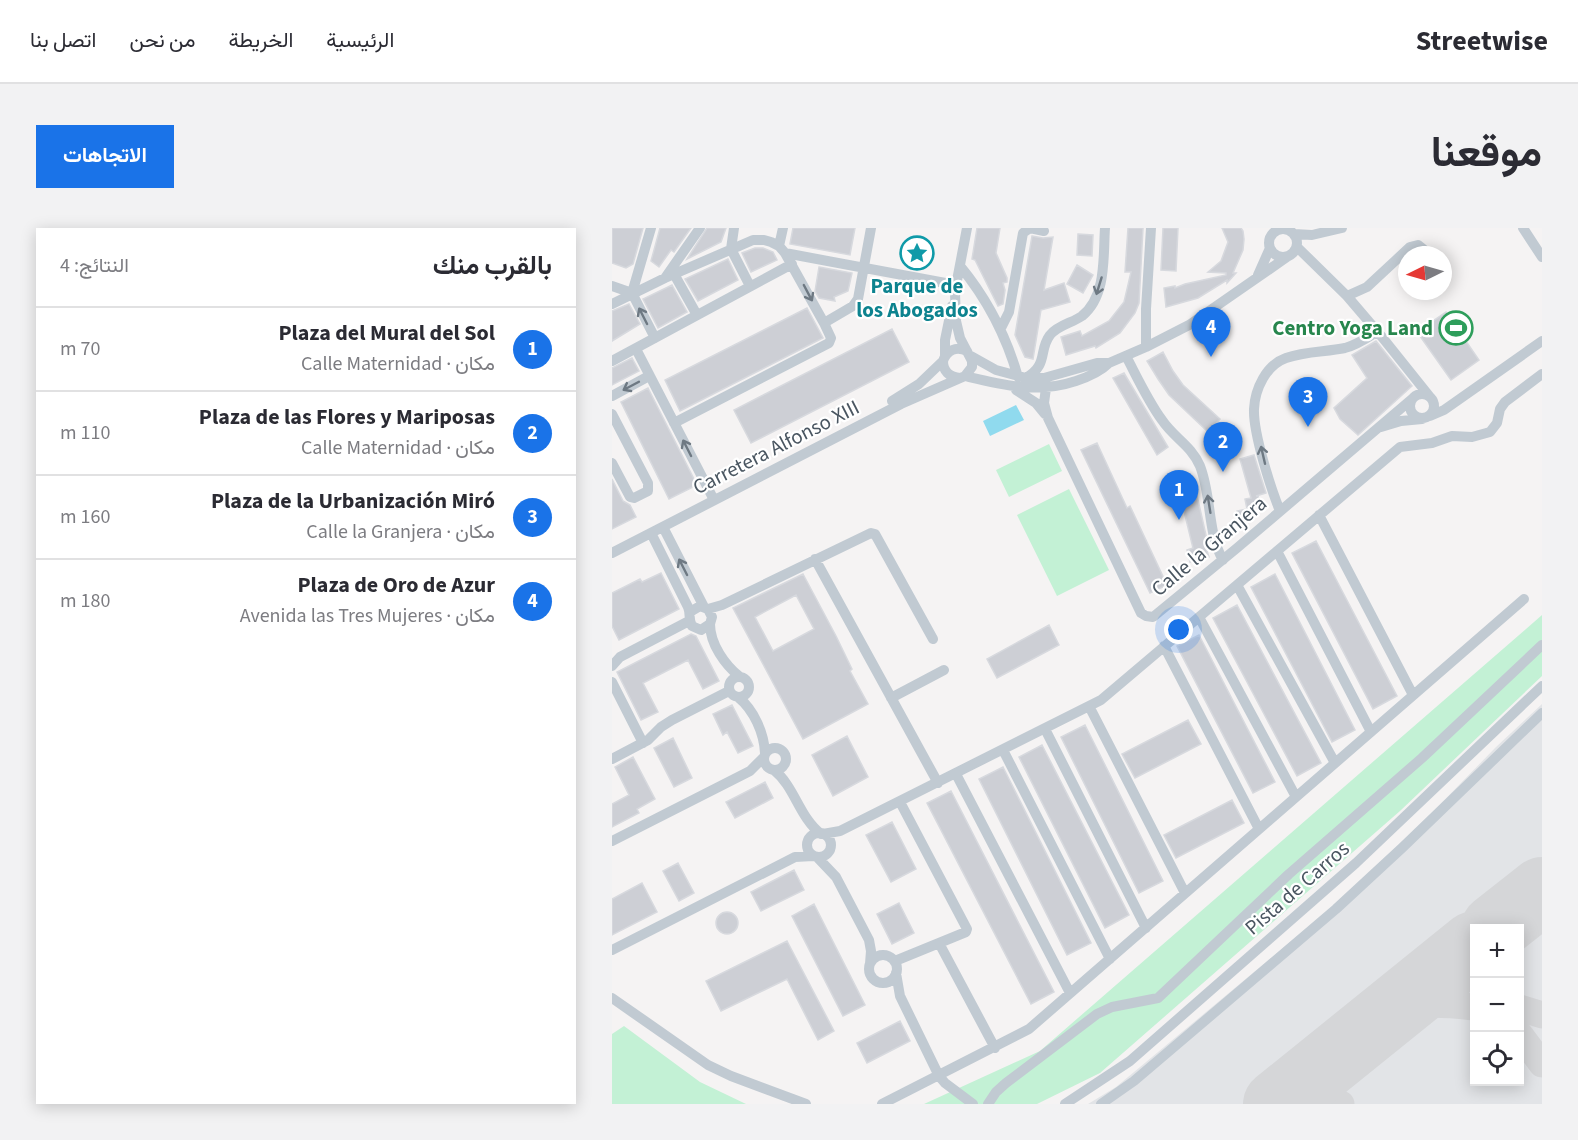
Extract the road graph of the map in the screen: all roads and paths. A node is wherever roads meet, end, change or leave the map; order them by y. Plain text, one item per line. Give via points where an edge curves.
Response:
1 (651, 228) edge
2 (700, 228) edge
3 (734, 228) edge
4 (783, 228) edge
5 (871, 228) edge
6 (967, 228) edge
7 (1105, 228) edge
8 (1151, 228) edge
9 (1261, 228) edge
10 (1342, 228) edge
11 (1523, 228) edge
12 (1044, 231) dead end
13 (1271, 237) edge
14 (1295, 237) edge
15 (731, 249) junction
16 (782, 250) junction
17 (1288, 257) junction
18 (1542, 257) edge
19 (1398, 258) edge
20 (792, 264) junction
21 (1315, 265) junction
22 (960, 266) junction
23 (864, 268) junction
24 (670, 276) junction
25 (1258, 276) junction
26 (612, 286) edge
27 (750, 286) junction
28 (955, 289) junction
29 (632, 293) junction
30 (1347, 296) junction
31 (612, 304) edge
32 (697, 315) junction
33 (824, 322) junction
34 (1001, 328) junction
35 (1378, 331) junction
36 (655, 338) junction
37 (1542, 340) edge
38 (1146, 347) junction
39 (636, 348) junction
40 (969, 354) junction
41 (1126, 356) junction
42 (944, 358) junction
43 (612, 361) edge
44 (1109, 363) junction
45 (1542, 374) edge
46 (649, 376) junction
47 (962, 377) junction
48 (1022, 378) junction
49 (1418, 380) junction
50 (1011, 387) junction
51 (1046, 388) junction
52 (612, 396) edge
53 (1413, 397) junction
54 (1432, 400) junction
55 (1450, 404) junction
56 (612, 414) edge
57 (1426, 417) junction
58 (1048, 418) junction
59 (674, 423) junction
60 (1381, 427) junction
61 (612, 463) edge
62 (712, 497) junction
63 (1280, 511) junction
64 (1319, 515) junction
65 (663, 527) junction
66 (651, 533) junction
67 (612, 545) edge
68 (1277, 551) junction
69 (612, 553) edge
70 (815, 559) junction
71 (1223, 560) junction
72 (1237, 585) junction
73 (1524, 599) dead end
74 (690, 617) junction
75 (707, 617) junction
76 (1199, 617) junction
77 (933, 639) dead end
78 (1542, 645) edge
79 (1164, 646) junction
80 (612, 666) edge
81 (944, 670) dead end
82 (612, 682) edge
83 (1542, 686) edge
84 (737, 688) junction
85 (1413, 695) junction
86 (891, 698) junction
87 (1089, 706) junction
88 (1542, 713) edge
89 (1045, 729) junction
90 (1371, 732) junction
91 (762, 734) junction
92 (643, 743) junction
93 (779, 748) junction
94 (1003, 750) junction
95 (764, 755) junction
96 (612, 759) edge
97 (1335, 763) junction
98 (785, 764) junction
99 (773, 770) junction
100 (750, 771) junction
101 (956, 774) junction
102 (786, 783) junction
103 (938, 783) junction
104 (1296, 797) junction
105 (900, 802) junction
106 (805, 818) junction
107 (1259, 829) junction
108 (840, 831) junction
109 (822, 834) junction
110 (612, 841) edge
111 (808, 841) junction
112 (830, 849) junction
113 (815, 856) junction
114 (795, 857) junction
115 (836, 877) junction
116 (1185, 893) junction
117 (1146, 927) junction
118 (868, 940) junction
119 (939, 943) junction
120 (612, 950) edge
121 (892, 959) junction
122 (1110, 959) junction
123 (870, 964) junction
124 (896, 973) junction
125 (881, 982) junction
126 (1070, 993) junction
127 (900, 996) junction
128 (612, 998) edge
129 (995, 1048) junction
130 (939, 1076) junction
131 (806, 1104) edge
132 (882, 1104) edge
133 (973, 1104) edge
134 (988, 1104) edge
135 (1065, 1104) edge
136 (1101, 1104) edge

1 - 29 street
2 - 24 street
3 - 15 street
4 - 16 street
5 - 23 street
6 - 22 street
7 -> 48 street via 1102,278 1096,297 1086,312 1050,335 1041,364
8 - 38 street
9 - 13 street
10 - 14 street
11 - 18 street
12 - 34 street via 1030,228 1023,233 1009,312
13 - 14 street via 1286,229
13 - 17 street via 1277,256
13 - 25 street
14 - 17 street
14 - 21 street
15 - 16 street via 764,240
15 - 24 street
15 - 27 street
16 - 20 street
16 - 23 street
17 - 21 street
17 - 25 street
19 - 30 street via 1367,287
20 - 27 street
20 -> 33 street
21 - 30 street
22 - 28 street
22 - 34 street
23 - 28 street
23 - 33 street via 853,306
24 - 29 street
24 - 32 street
25 - 38 street via 1189,325
26 - 29 street
27 - 32 street
28 - 40 street via 957,329
28 - 42 street
29 - 31 street
36 -> 29 street
30 - 35 street
32 - 36 street
33 - 59 street via 830,341
34 - 48 street
35 - 49 street
63 -> 35 street via 1255,419 1255,404 1264,377 1286,358 1347,347
36 - 39 street
37 - 55 street
38 - 41 street
39 - 43 street
39 - 46 street
40 - 42 street via 957,348
40 - 47 street via 972,367
40 - 48 street via 996,370
41 - 44 street
71 -> 41 street via 1214,538 1207,489 1196,458 1163,423
42 - 47 street via 945,370
42 - 62 street, Carretera Alfonso XIII via 926,379 896,399
44 - 48 street via 1044,378
44 - 51 street via 1085,378
45 - 64 street via 1505,402 1490,432 1400,447
46 -> 52 street
46 - 59 street
47 - 50 street
47 - 62 street, Carretera Alfonso XIII
49 - 53 street
49 - 54 street
50 - 51 street
50 - 58 street, Calle la Granjera via 1028,397
51 - 58 street, Calle la Granjera via 1044,404
53 - 54 street via 1422,394
53 - 57 street via 1409,406 1412,414
53 - 60 street, Calle la Granjera
54 - 55 street
54 - 57 street via 1433,412
55 - 57 street
56 - 61 street via 649,485 648,491 630,497
57 - 60 street, Calle la Granjera
58 - 71 street, Calle la Granjera via 1141,613 1153,617 1159,614
62 -> 59 street
60 - 63 street, Calle la Granjera
62 - 65 street, Carretera Alfonso XIII
62 - 67 street, Carretera Alfonso XIII
63 - 71 street, Calle la Granjera
64 - 68 street
64 - 85 street
65 - 66 street, Carretera Alfonso XIII
75 -> 65 street
66 - 69 street, Carretera Alfonso XIII
66 - 74 street
68 - 72 street
68 - 90 street
70 - 75 street via 722,605
70 - 77 street via 869,533 875,534
70 - 86 street
72 - 76 street
72 - 97 street
73 - 85 street
74 - 75 street via 696,607
74 - 75 street via 696,629
74 - 80 street via 620,657
75 - 84 street via 711,638
76 - 79 street
76 - 104 street
78 - 134 street via 1158,998 1097,1014 1006,1083
79 - 87 street via 1106,697
79 - 107 street
81 - 86 street
82 - 92 street
83 - 135 street, Pista de Carros via 1356,863 1130,1061
84 - 91 street
84 - 92 street via 672,720
85 - 90 street
86 - 103 street
87 - 89 street
87 - 116 street
88 - 136 street via 1336,909 1134,1081
89 - 94 street
89 - 117 street
90 - 97 street
91 - 93 street
91 - 95 street
92 - 96 street
93 - 95 street via 771,748
93 - 98 street via 785,753
94 - 101 street
94 - 122 street
95 - 99 street via 765,765
95 - 100 street
97 - 104 street
98 - 99 street
98 - 102 street
99 - 100 street
99 - 102 street
100 - 110 street
101 - 103 street
101 - 126 street
102 - 106 street
103 - 105 street
104 - 107 street
105 - 108 street
105 - 119 street via 967,929
106 - 109 street
106 - 111 street
107 - 116 street
108 - 109 street
108 - 112 street
109 - 111 street
109 - 112 street via 829,840
111 - 113 street via 808,849
111 - 114 street
112 - 113 street via 824,856
112 - 115 street
113 - 114 street
113 - 115 street
114 - 120 street
115 - 118 street
116 - 117 street
117 - 122 street
118 - 121 street
118 - 123 street
119 - 121 street
119 - 129 street
121 - 123 street via 876,957
121 - 124 street
122 - 126 street
123 - 125 street via 870,973
124 - 125 street via 889,981
124 - 127 street
125 - 127 street
126 - 129 street via 1029,1029
127 - 130 street
128 - 131 street via 708,1065
129 - 130 street
130 - 132 street
130 - 133 street

